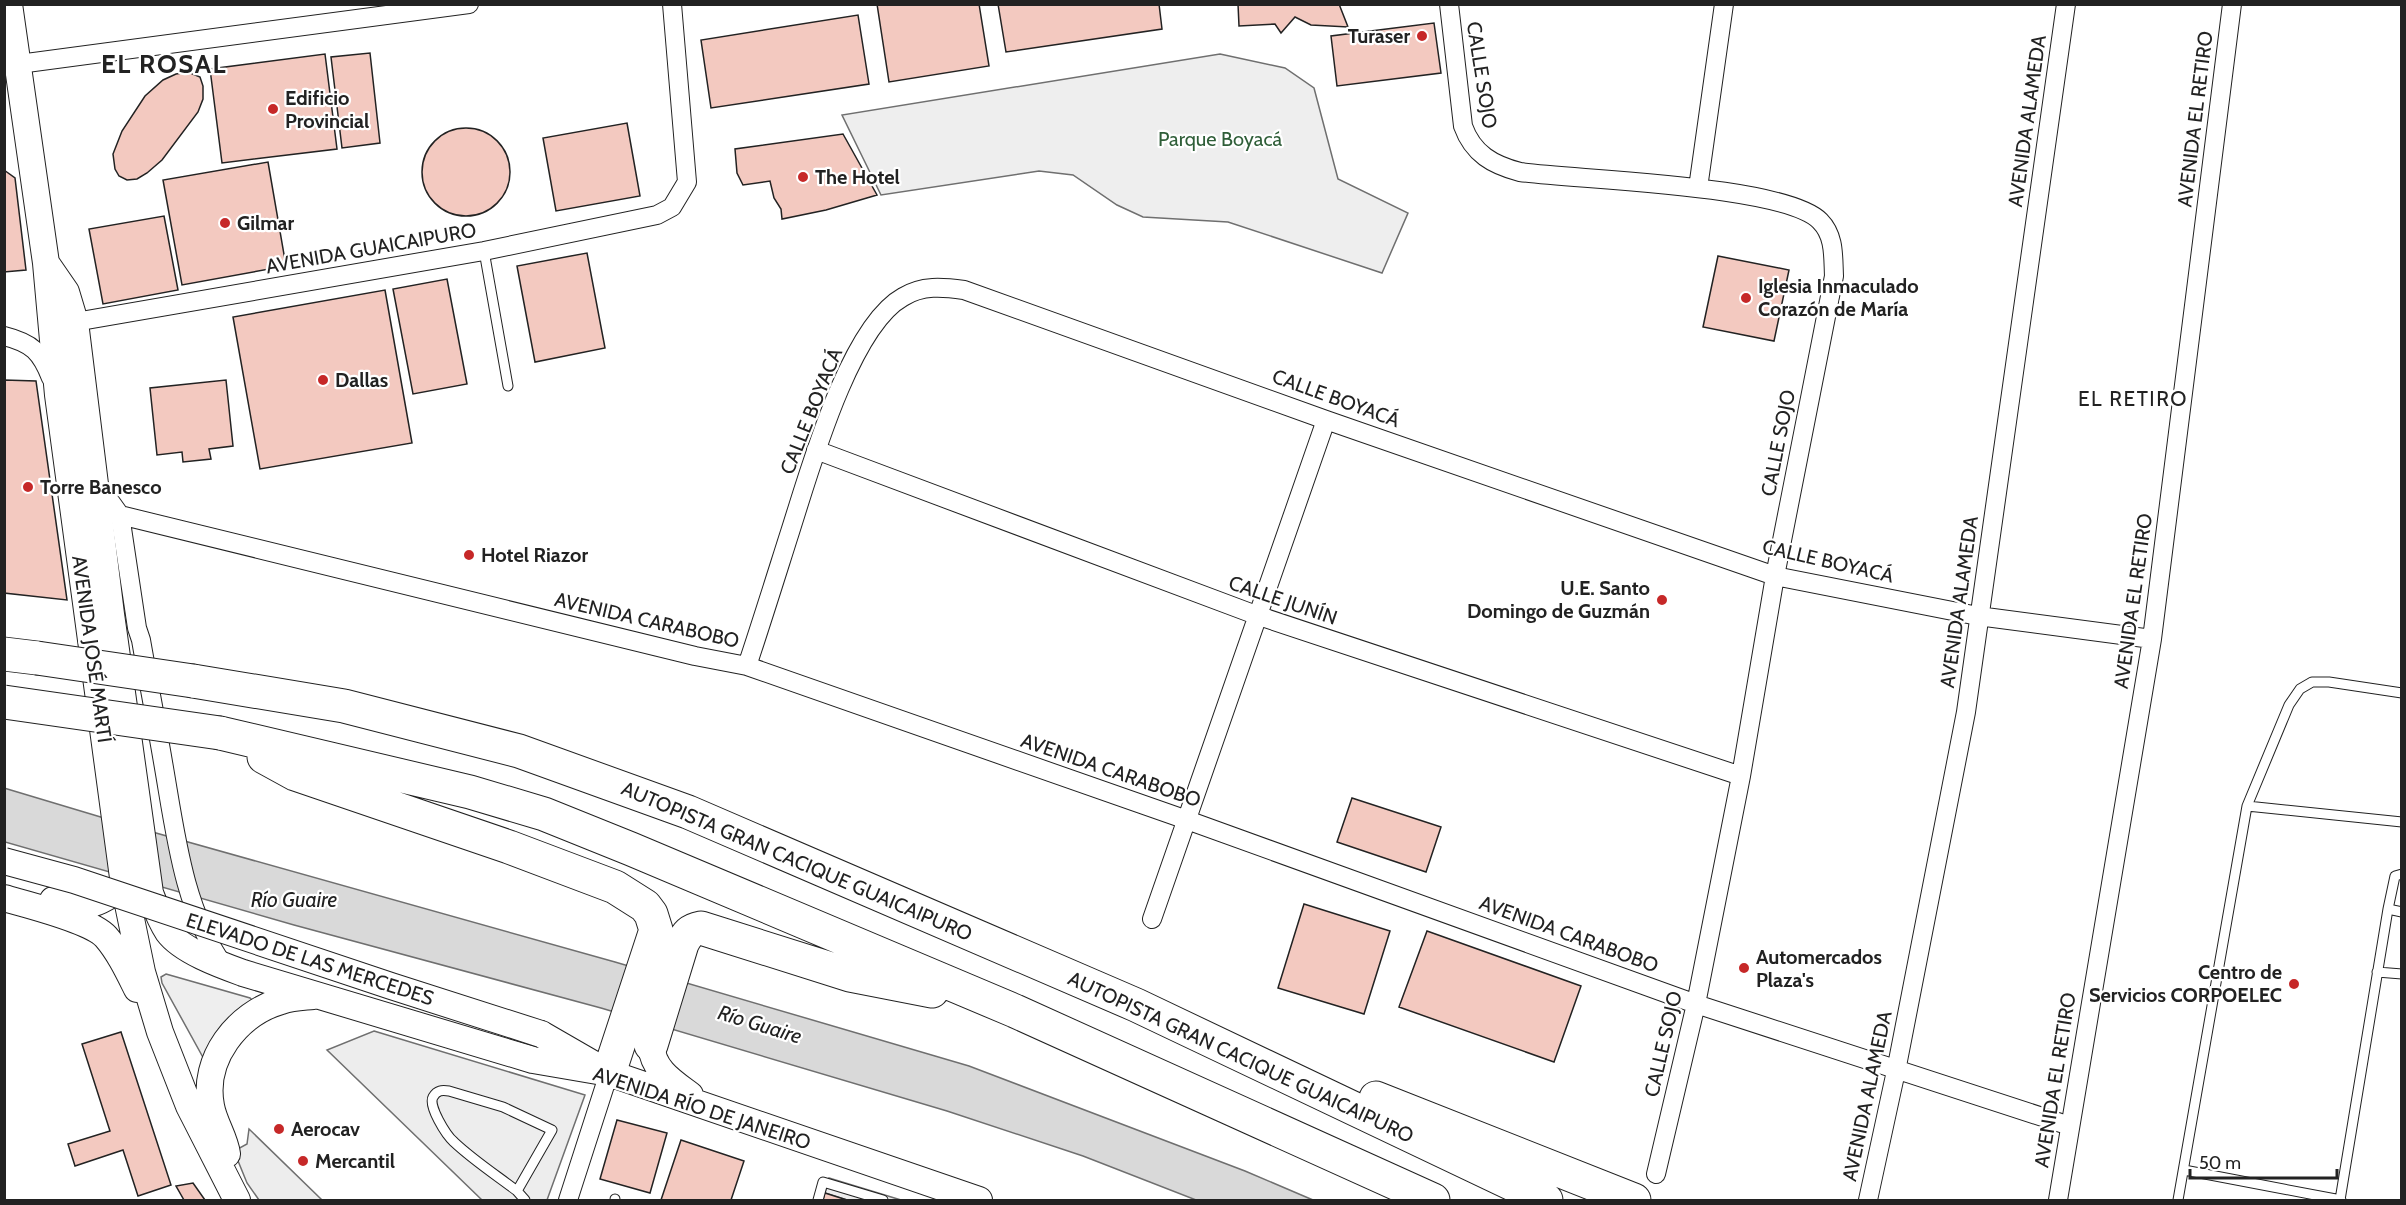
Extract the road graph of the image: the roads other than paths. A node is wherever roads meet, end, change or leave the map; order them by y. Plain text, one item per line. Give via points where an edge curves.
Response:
1 (9, 4) edge
2 (469, 4) edge
3 (672, 4) edge
4 (1449, 4) edge
5 (1724, 4) edge
6 (2066, 4) edge
7 (2232, 4) edge
8 (11, 65) edge
9 (1698, 188) junction
10 (484, 251) junction
11 (46, 263) junction
12 (75, 322) junction
13 (4, 336) edge
14 (508, 386) dead end
15 (58, 395) junction
16 (1326, 420) junction
17 (816, 450) junction
18 (93, 477) junction
19 (120, 515) junction
20 (1775, 576) junction
21 (1256, 615) junction
22 (1978, 616) junction
23 (2152, 639) junction
24 (4, 654) edge
25 (747, 666) junction
26 (2402, 693) edge
27 (4, 702) edge
28 (220, 733) junction
29 (1741, 776) junction
30 (2247, 806) junction
31 (1187, 820) junction
32 (2402, 822) edge
33 (4, 861) edge
34 (2402, 874) edge
35 (124, 881) junction
36 (4, 886) edge
37 (4, 898) edge
38 (2388, 909) junction
39 (2402, 912) edge
40 (1152, 919) dead end
41 (669, 937) junction
42 (224, 966) junction
43 (2377, 972) junction
44 (2402, 974) edge
45 (320, 996) junction
46 (1696, 1004) junction
47 (1136, 1005) junction
48 (1015, 1011) junction
49 (160, 1032) junction
50 (635, 1043) junction
51 (1896, 1071) junction
52 (609, 1073) junction
53 (707, 1108) junction
54 (2070, 1126) junction
55 (2184, 1170) junction
56 (1656, 1174) dead end
57 (517, 1191) junction
58 (232, 1192) edge
59 (942, 1195) edge
60 (525, 1200) edge
61 (568, 1200) edge
62 (818, 1200) edge
63 (883, 1200) edge
64 (979, 1200) edge
65 (1433, 1200) edge
66 (1546, 1200) edge
67 (1634, 1200) edge
68 (1868, 1200) edge
69 (2058, 1200) edge
70 (2178, 1200) edge
71 (2341, 1200) edge

1 - 8 street, AVENIDA JOSÉ MARTÍ
2 - 8 street
3 - 10 street, AVENIDA GUAICAIPURO via 687,182 672,207 657,215
4 - 9 street, CALLE SOJO via 1463,126 1467,139 1486,159 1520,172
5 - 9 street
6 - 22 street, AVENIDA ALAMEDA
7 - 23 street, AVENIDA EL RETIRO
8 - 11 street, AVENIDA JOSÉ MARTÍ
9 - 20 street, CALLE SOJO via 1796,207 1819,219 1833,243 1834,276
10 - 12 street, AVENIDA GUAICAIPURO
10 - 14 lane
11 - 12 street, AVENIDA JOSÉ MARTÍ via 66,292
11 - 15 street, AVENIDA JOSÉ MARTÍ
12 - 18 street, AVENIDA JOSÉ MARTÍ
13 - 15 street via 21,340 44,360
15 - 35 street, AVENIDA JOSÉ MARTÍ
16 - 17 street, CALLE BOYACÁ via 964,290 935,286 903,296 879,316 850,365
16 - 20 street, CALLE BOYACÁ
16 - 21 street
17 - 21 street, CALLE JUNÍN
17 - 25 street, CALLE BOYACÁ
18 - 19 street, AVENIDA JOSÉ MARTÍ
18 - 42 street, AVENIDA JOSÉ MARTÍ via 150,892 165,927 176,940
19 - 25 street, AVENIDA CARABOBO
19 - 42 street, AVENIDA JOSÉ MARTÍ via 137,628 191,898 212,949
20 - 22 street, CALLE BOYACÁ
20 - 29 street, CALLE SOJO
21 - 29 street, CALLE JUNÍN
21 - 31 street
22 - 23 street, CALLE BOYACÁ
22 - 51 street, AVENIDA ALAMEDA via 1966,712
23 - 54 street, AVENIDA EL RETIRO
24 - 47 highway, AUTOPISTA GRAN CACIQUE GUAICAIPURO, bridge via 344,706 519,751 688,812
25 - 31 street, AVENIDA CARABOBO
26 - 30 lane via 2329,682 2312,682 2300,689 2289,705
27 - 28 highway, bridge
28 - 41 highway via 295,774 615,887 645,906
28 - 48 highway via 470,792 544,814
29 - 46 street, CALLE SOJO
30 - 32 lane
30 - 55 lane
31 - 40 street
31 - 46 street, AVENIDA CARABOBO
33 - 52 street, ELEVADO DE LAS MERCEDES, bridge via 74,880 541,1034
34 - 38 lane via 2393,881
35 - 36 street via 100,903 77,906
35 - 49 street, AVENIDA JOSÉ MARTÍ via 142,972
37 - 49 street via 87,924 104,934 122,959
38 - 39 lane
38 - 43 lane
41 - 48 highway via 702,928 850,975
41 - 50 highway
42 - 45 street, AVENIDA JOSÉ MARTÍ
43 - 44 lane
43 - 71 lane
45 - 52 street, AVENIDA RÍO DE JANEIRO via 533,1060
45 - 58 street via 282,1000 266,1007 242,1023 221,1047 210,1090 211,1107 227,1151
46 - 51 street, AVENIDA CARABOBO
46 - 56 street, CALLE SOJO
47 - 66 highway, AUTOPISTA GRAN CACIQUE GUAICAIPURO
47 - 67 highway
48 - 65 highway
49 - 58 street via 189,1106
50 - 52 highway
50 - 53 street via 651,1056 666,1077
51 - 54 street, AVENIDA CARABOBO
51 - 68 street, AVENIDA ALAMEDA
52 - 53 street, AVENIDA RÍO DE JANEIRO
52 - 61 street
53 - 59 street, AVENIDA RÍO DE JANEIRO
54 - 69 street, AVENIDA EL RETIRO
55 - 70 lane
55 - 71 lane
57 - 57 lane via 452,1140 432,1108 435,1093 449,1091 503,1107 552,1130
57 - 60 lane
59 - 64 street, AVENIDA RÍO DE JANEIRO
62 - 63 lane via 824,1182

